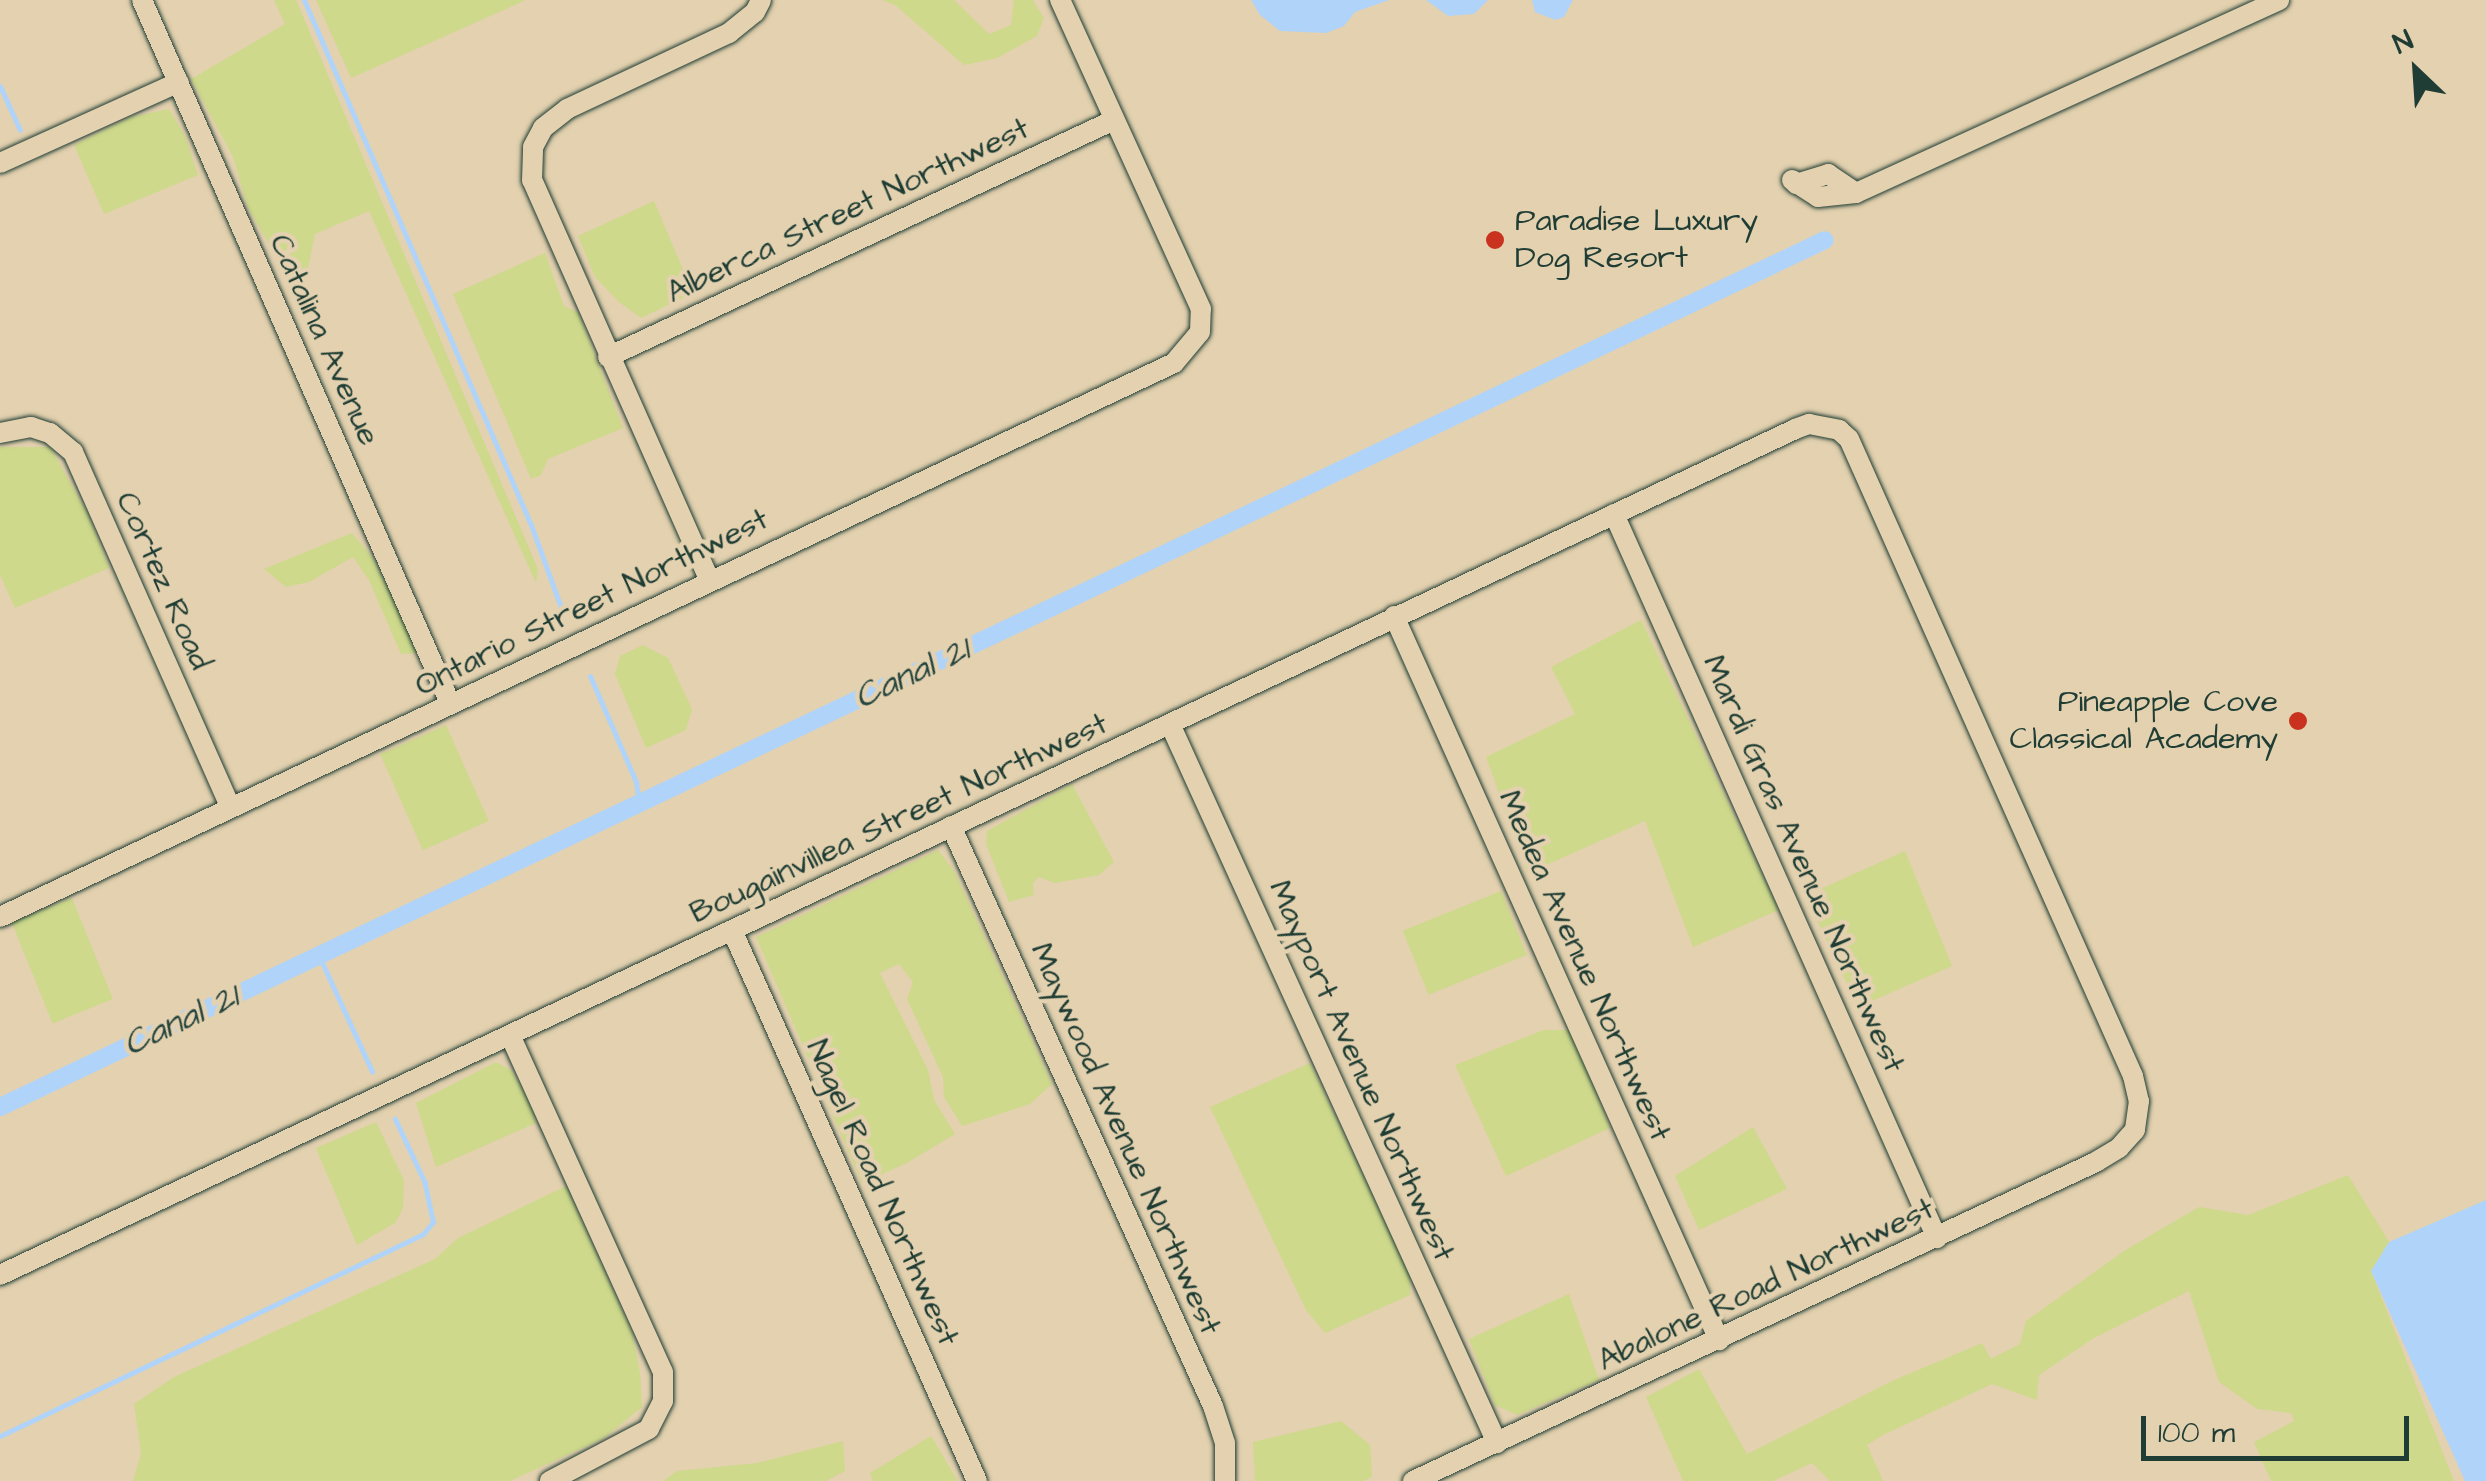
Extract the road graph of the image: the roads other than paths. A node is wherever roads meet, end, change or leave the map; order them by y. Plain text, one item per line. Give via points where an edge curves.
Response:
1 (142, 0) edge
2 (761, 0) edge
3 (1060, 0) edge
4 (2279, 0) edge
5 (179, 82) junction
6 (1114, 120) junction
7 (0, 163) edge
8 (1794, 182) dead end
9 (608, 357) junction
10 (0, 432) edge
11 (1614, 514) junction
12 (710, 579) junction
13 (1394, 616) junction
14 (450, 703) junction
15 (1170, 724) junction
16 (231, 808) junction
17 (951, 826) junction
18 (0, 917) edge
19 (732, 930) junction
20 (510, 1036) junction
21 (2134, 1130) joint
22 (1938, 1238) junction
23 (0, 1275) edge
24 (1719, 1340) junction
25 (1497, 1443) junction
26 (550, 1481) edge
27 (977, 1481) edge
28 (1225, 1481) edge
29 (1413, 1481) edge

1 - 5 street, Catalina Avenue
2 - 9 street via 729,33 568,108 543,128 533,147 532,180
3 - 6 street
4 - 8 street via 1856,193 1828,174
5 - 7 street
5 - 14 street, Catalina Avenue
6 - 9 street, Alberca Street Northwest
6 - 12 street, Ontario Street Northwest via 1201,309 1200,332 1174,363
9 - 12 street
10 - 16 street, Cortez Road via 31,427 73,452
11 - 13 street, Bougainvillea Street Northwest
11 - 21 street, Bougainvillea Street Northwest via 1795,429 1824,426 1849,439 2134,1076
11 - 22 street, Mardi Gras Avenue Northwest
12 - 14 street, Ontario Street Northwest
13 - 15 street, Bougainvillea Street Northwest
13 - 24 street, Medea Avenue Northwest
14 - 16 street, Ontario Street Northwest
15 - 17 street, Bougainvillea Street Northwest
15 - 25 street, Mayport Avenue Northwest
16 - 18 street, Ontario Street Northwest
17 - 19 street, Bougainvillea Street Northwest
17 - 28 street, Maywood Avenue Northwest via 1213,1406 1225,1443
19 - 20 street, Bougainvillea Street Northwest
19 - 27 street, Nagel Road Northwest
20 - 23 street, Bougainvillea Street Northwest
20 - 26 street via 663,1372 663,1401 648,1429
21 - 22 street, Abalone Road Northwest via 2096,1162
22 - 24 street, Abalone Road Northwest
24 - 25 street, Abalone Road Northwest
25 - 29 street, Abalone Road Northwest

